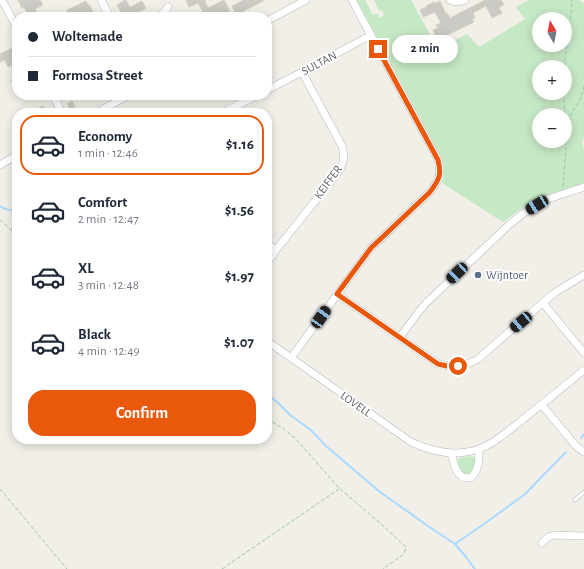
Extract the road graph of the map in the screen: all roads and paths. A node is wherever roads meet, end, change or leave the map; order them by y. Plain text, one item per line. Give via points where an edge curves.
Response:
1 (2, 0) edge
2 (101, 0) edge
3 (306, 0) edge
4 (352, 0) edge
5 (450, 0) edge
6 (465, 0) edge
7 (571, 0) edge
8 (168, 7) dead end
9 (107, 12) edge
10 (164, 12) edge
11 (272, 18) edge
12 (12, 19) edge
13 (371, 35) junction
14 (565, 60) edge
15 (302, 72) junction
16 (584, 86) edge
17 (272, 87) edge
18 (120, 100) edge
19 (248, 100) edge
20 (105, 108) edge
21 (232, 108) edge
22 (572, 113) edge
23 (566, 148) edge
24 (12, 158) edge
25 (0, 165) edge
26 (584, 187) edge
27 (563, 194) junction
28 (0, 220) edge
29 (12, 231) edge
30 (272, 247) edge
31 (276, 250) junction
32 (272, 256) edge
33 (584, 276) edge
34 (337, 294) junction
35 (543, 303) junction
36 (400, 338) junction
37 (272, 345) edge
38 (584, 352) edge
39 (291, 358) junction
40 (584, 370) edge
41 (542, 405) junction
42 (272, 422) edge
43 (479, 449) junction
44 (584, 452) edge
45 (451, 453) junction
46 (339, 488) junction
47 (0, 489) edge
48 (584, 492) edge
49 (575, 500) dead end
50 (584, 536) edge
51 (542, 543) dead end
52 (67, 569) edge
53 (222, 569) edge
54 (383, 569) edge

1 - 12 street
2 - 9 street
3 - 11 street
4 - 13 street
5 - 6 street
7 - 14 path
8 - 10 street
13 - 15 street, SULTAN
13 - 34 street via 438,160 439,177 430,192 371,248
15 - 17 street, SULTAN
15 - 31 street, KEIFFER via 342,146 344,157 339,171
16 - 22 path via 581,98
18 - 20 street
19 - 21 street
23 - 27 path
24 - 25 street
26 - 27 street
27 - 36 street via 537,205 510,224 431,297
28 - 29 path
30 - 31 street
31 - 32 street, KEIFFER
33 - 35 street via 554,293
34 - 36 street
34 - 39 street
35 - 36 street via 478,359 465,365 438,364
35 - 38 street
37 - 39 street, LOVELL
39 - 45 street, LOVELL via 411,442 423,448
40 - 41 street, LOVELL
41 - 43 street, LOVELL
41 - 44 street via 575,445
42 - 46 path via 295,438
43 - 45 street, LOVELL
43 - 45 street via 476,471 470,478 460,474
46 - 53 path
46 - 54 path via 406,547 404,554
47 - 52 path
48 - 49 lane
50 - 51 street via 555,535

